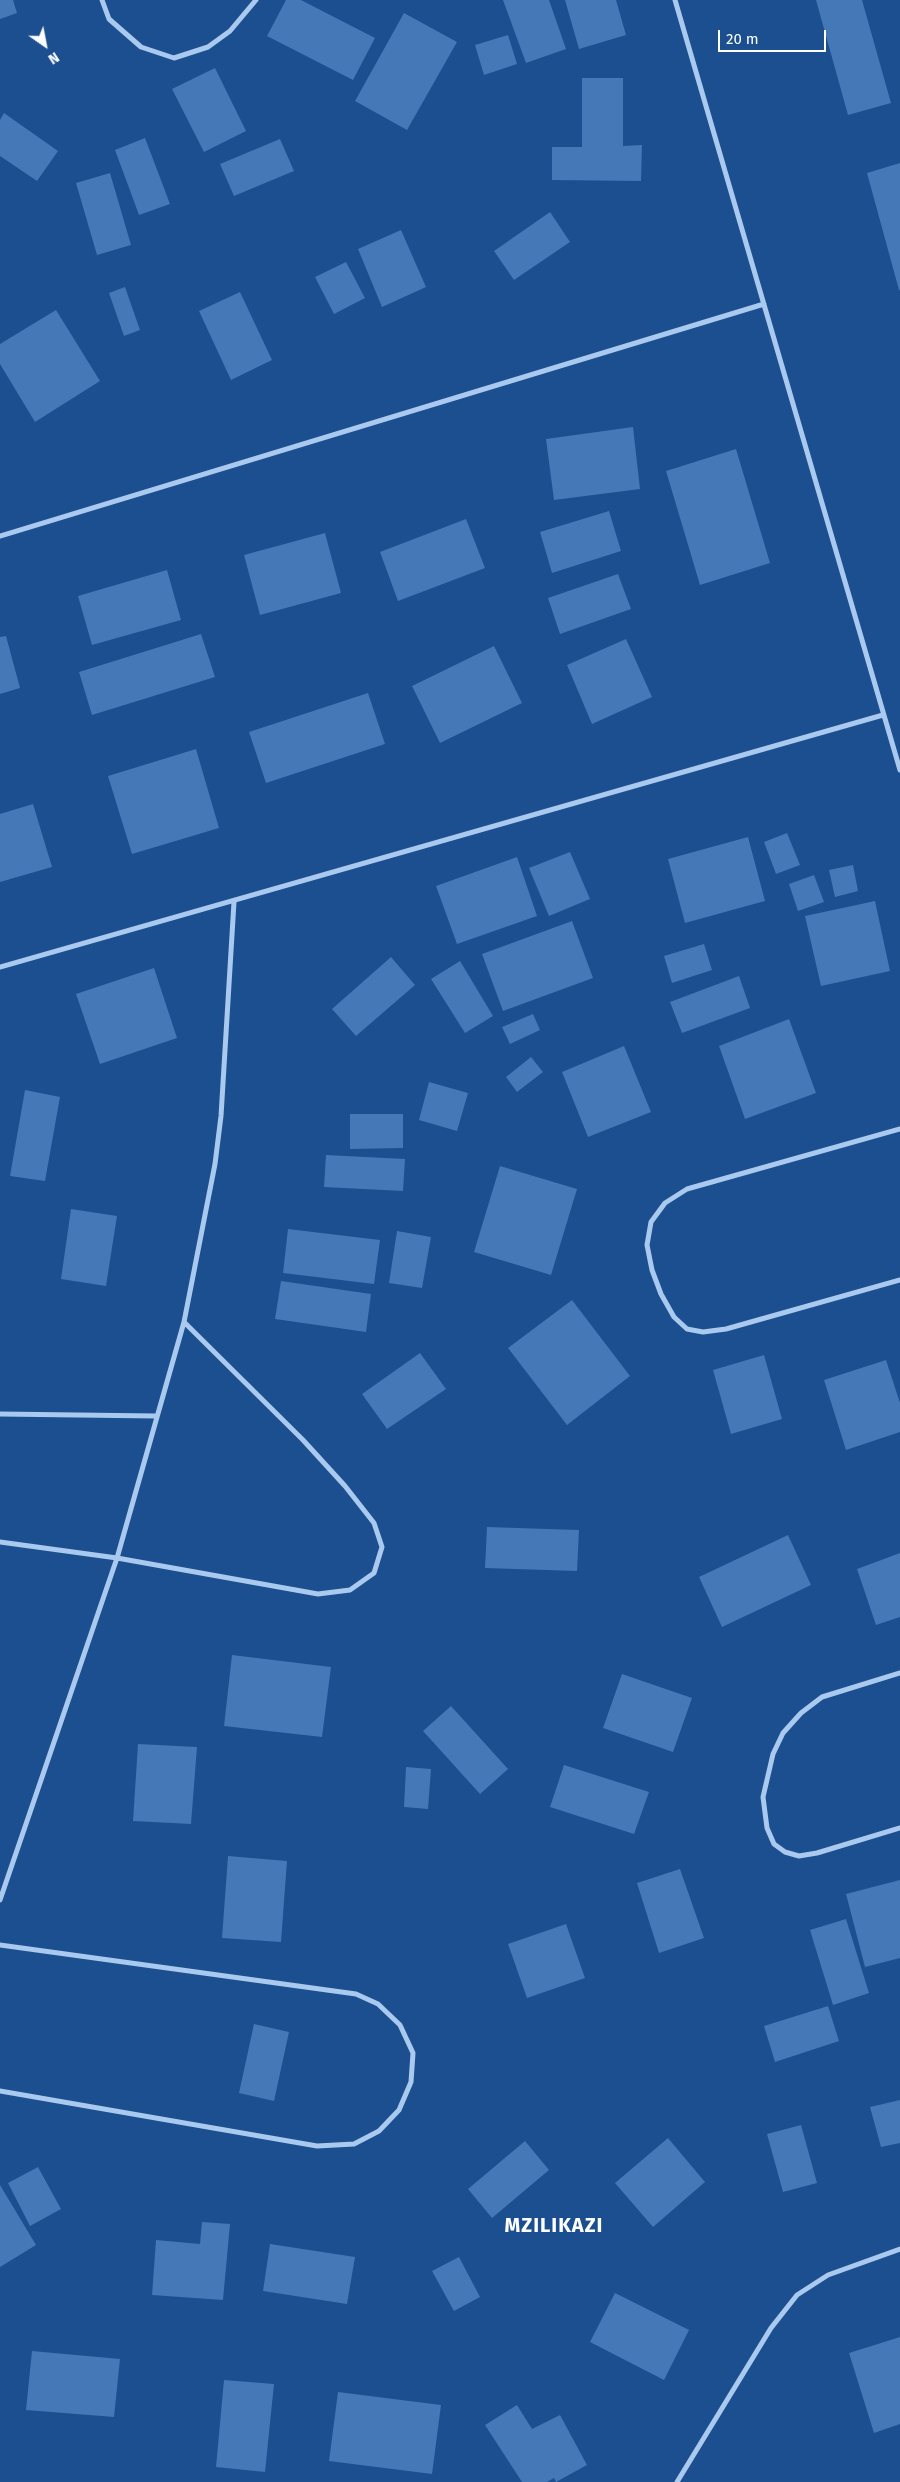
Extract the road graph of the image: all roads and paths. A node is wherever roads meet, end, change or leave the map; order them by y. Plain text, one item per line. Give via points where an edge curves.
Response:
1 (102, 0) edge
2 (256, 0) edge
3 (675, 0) edge
4 (764, 304) junction
5 (0, 536) edge
6 (883, 715) junction
7 (900, 770) edge
8 (234, 902) junction
9 (0, 967) edge
10 (900, 1129) edge
11 (900, 1280) edge
12 (184, 1322) junction
13 (0, 1414) edge
14 (156, 1416) junction
15 (0, 1542) edge
16 (117, 1558) junction
17 (900, 1674) edge
18 (900, 1828) edge
19 (0, 1900) edge
20 (0, 1945) edge
21 (0, 2091) edge
22 (900, 2249) edge
23 (677, 2482) edge

1 - 2 street via 108,20 140,47 174,58 208,47 230,31
3 - 4 street
4 - 5 street
4 - 6 street
6 - 7 street
6 - 8 street
8 - 9 street
8 - 12 street via 221,1116 215,1164
10 - 11 street via 687,1189 665,1203 651,1222 647,1245 655,1278 674,1317 687,1328 703,1332
12 - 14 street
12 - 16 street via 345,1486 374,1523 382,1547 374,1573 350,1590 318,1594
13 - 14 street
14 - 16 street
15 - 16 street
16 - 19 street
17 - 18 street via 822,1697 801,1713 783,1733 773,1754 763,1797 767,1828 774,1844 799,1856
20 - 21 street via 356,1994 378,2004 400,2025 413,2054 411,2082 399,2110 379,2131 354,2144 317,2146
22 - 23 street via 828,2275 797,2295 771,2328

